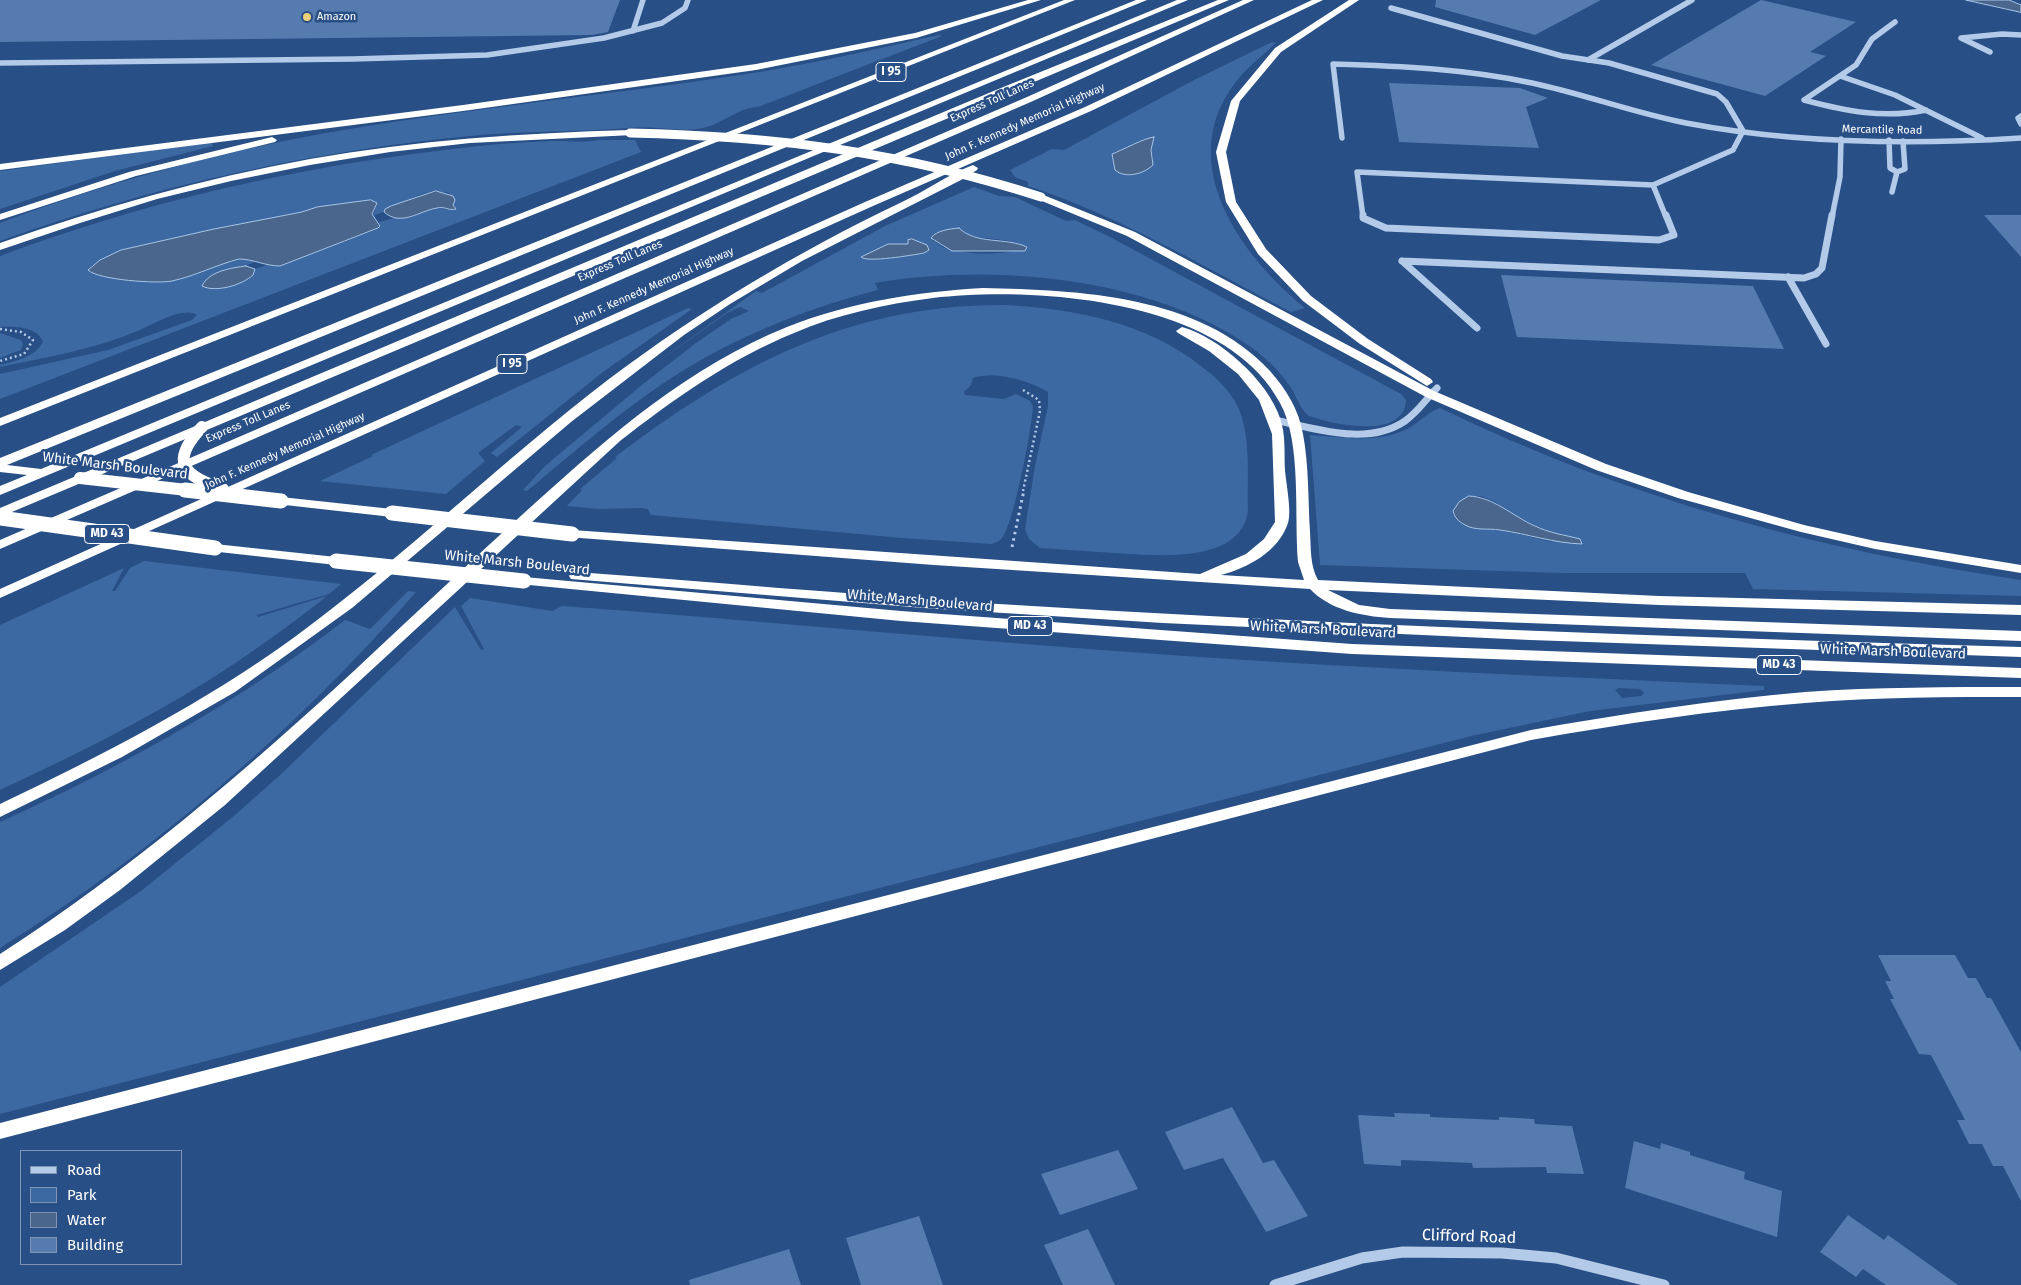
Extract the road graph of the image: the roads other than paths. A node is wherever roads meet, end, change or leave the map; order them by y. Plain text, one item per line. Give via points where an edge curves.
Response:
1 (643, 0) edge
2 (688, 0) edge
3 (1037, 0) edge
4 (1071, 0) edge
5 (1143, 0) edge
6 (1184, 0) edge
7 (1225, 0) edge
8 (1250, 0) edge
9 (1319, 0) edge
10 (1355, 0) edge
11 (1692, 0) edge
12 (1391, 8) dead end
13 (1895, 22) dead end
14 (633, 31) junction
15 (2021, 35) edge
16 (1990, 52) dead end
17 (1588, 60) junction
18 (0, 63) edge
19 (1840, 76) junction
20 (463, 108) junction
21 (1926, 110) junction
22 (2021, 116) edge
23 (2021, 124) edge
24 (1743, 132) junction
25 (1342, 138) dead end
26 (2021, 138) edge
27 (1841, 139) junction
28 (1889, 140) junction
29 (1984, 140) junction
30 (1903, 141) junction
31 (998, 150) junction
32 (0, 167) edge
33 (1898, 172) junction
34 (1653, 185) junction
35 (1892, 192) dead end
36 (0, 217) edge
37 (0, 247) edge
38 (1788, 277) junction
39 (1079, 296) junction
40 (1477, 328) dead end
41 (1826, 344) dead end
42 (1434, 391) junction
43 (1274, 420) junction
44 (0, 422) edge
45 (1294, 423) junction
46 (202, 427) junction
47 (0, 463) edge
48 (0, 468) edge
49 (43, 474) junction
50 (80, 478) junction
51 (0, 491) edge
52 (281, 501) junction
53 (0, 513) edge
54 (0, 518) edge
55 (0, 544) edge
56 (2021, 569) edge
57 (528, 577) junction
58 (1187, 578) junction
59 (1312, 583) junction
60 (0, 594) edge
61 (2021, 610) edge
62 (2021, 636) edge
63 (2021, 652) edge
64 (2021, 672) edge
65 (2021, 692) edge
66 (0, 811) edge
67 (0, 963) edge
68 (0, 1131) edge
69 (1275, 1285) edge
70 (1664, 1285) edge

1 - 14 street
2 - 14 lane via 685,8 662,24
3 - 20 highway via 931,31 811,58
4 - 44 highway, I 95
5 - 47 highway
6 - 49 highway
7 - 46 highway via 981,99
8 - 55 highway, Express Toll Lanes via 1030,99
9 - 31 highway, John F. Kennedy Memorial Highway / I 95
10 - 42 highway via 1300,33 1246,82 1233,102 1224,128 1222,176 1243,224 1285,278 1314,305
11 - 17 street
12 - 17 street via 1562,56
13 - 19 street via 1872,39 1856,65
14 - 18 lane via 487,55
15 - 16 street via 1961,38
17 - 24 street via 1717,94 1726,102
19 - 21 street via 1884,90
19 - 21 street via 1804,100 1844,111 1886,116
20 - 32 highway
20 - 36 highway via 236,147 95,185
21 - 29 street
22 - 23 lane via 2018,118
24 - 25 street, Mercantile Road via 1654,116 1506,78 1378,65 1333,64
24 - 27 street, Mercantile Road
24 - 34 street via 1734,150
26 - 29 street, Mercantile Road
27 - 28 street, Mercantile Road
27 - 38 street via 1840,177 1822,268 1804,278
28 - 30 street, Mercantile Road
28 - 33 street via 1890,168
29 - 30 street, Mercantile Road
30 - 33 street via 1905,169
31 - 60 highway, John F. Kennedy Memorial Highway / I 95 via 869,204
31 - 66 highway via 947,184 764,278 674,337 588,403 353,599 273,660 112,756
33 - 35 street
34 - 34 street via 1674,235 1659,240 1386,228 1363,218 1357,172
37 - 42 highway, bridge via 173,192 307,163 468,140 630,133 734,136 841,148 947,168 1041,197 1131,234
38 - 40 street via 1402,261
38 - 41 street
39 - 43 highway via 1115,304 1174,327 1225,356 1258,389
39 - 45 highway via 1158,312 1194,325 1226,342 1246,356 1274,384 1287,402
39 - 67 highway via 1006,290 902,297 794,329 744,351 615,438 269,758 182,834 100,896
42 - 45 street via 1403,423 1383,431 1360,433
42 - 56 highway via 1483,417 1601,467 1726,508 1875,545
43 - 45 street
43 - 58 highway via 1278,434 1282,522 1277,534 1260,552 1244,561
45 - 59 highway via 1307,573
46 - 50 highway, bridge
46 - 52 highway, bridge via 188,441 181,455 182,463 190,472 220,489
48 - 49 highway, White Marsh Boulevard
49 - 50 highway, White Marsh Boulevard
49 - 51 highway
50 - 52 highway, White Marsh Boulevard, bridge
50 - 53 highway
52 - 58 highway, White Marsh Boulevard, bridge via 572,534
54 - 57 highway, White Marsh Boulevard / MD 43, bridge via 215,548
57 - 63 highway via 1178,619 1559,638
57 - 64 highway, White Marsh Boulevard / MD 43 via 911,617 1352,649
58 - 59 highway, White Marsh Boulevard
59 - 61 highway, White Marsh Boulevard via 1822,607
59 - 62 highway via 1341,603 1380,612
65 - 68 highway via 1846,695 1765,701 1643,716 1531,735
69 - 70 street, Clifford Road via 1362,1258 1403,1252 1502,1253 1556,1258

